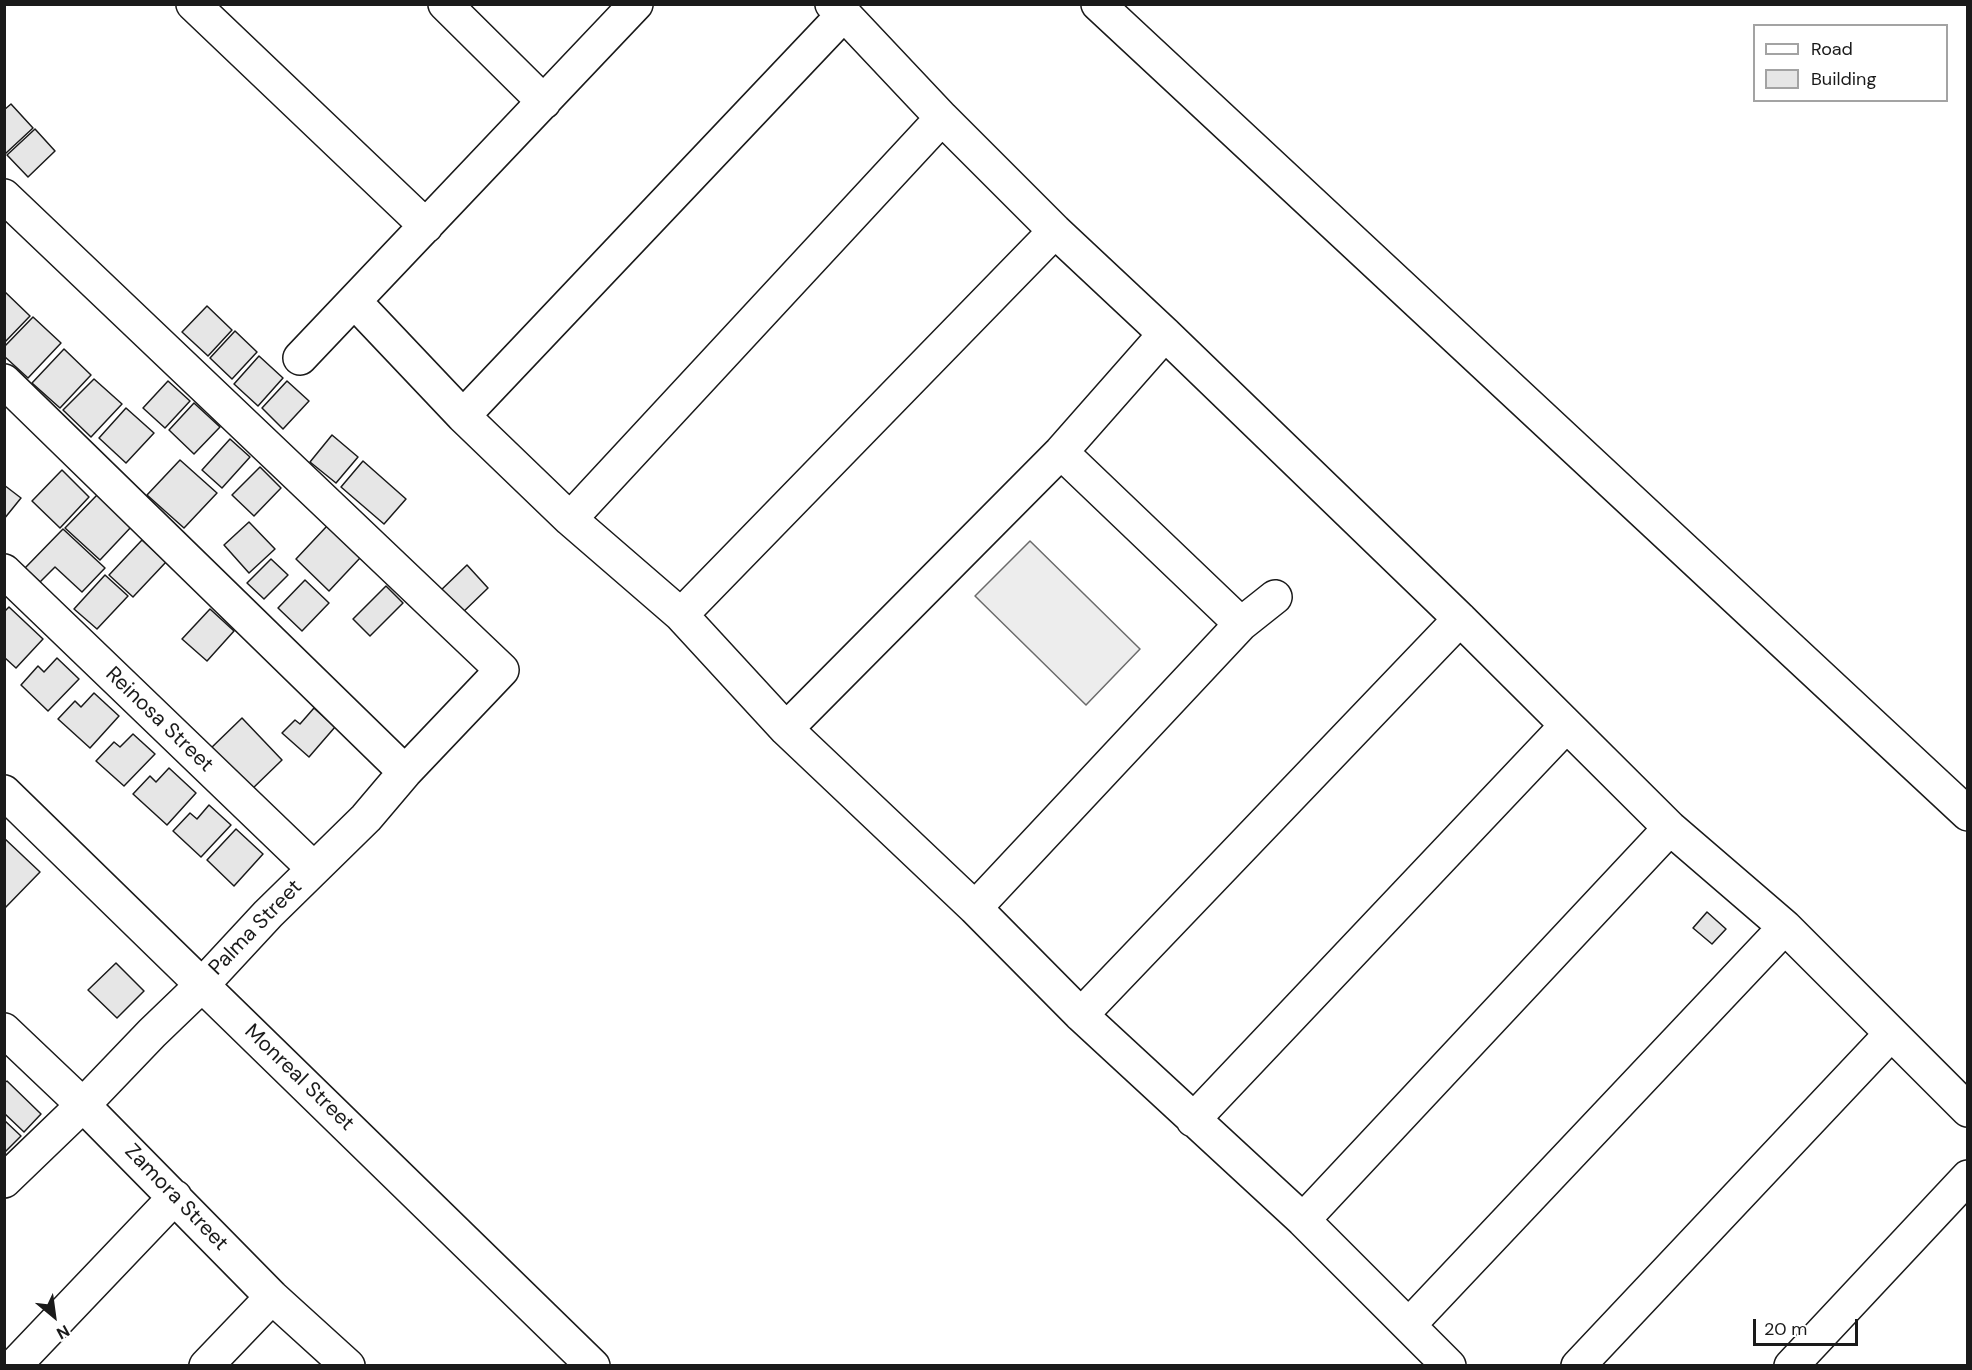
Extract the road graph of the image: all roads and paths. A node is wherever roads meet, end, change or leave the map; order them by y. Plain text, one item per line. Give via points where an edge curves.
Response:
1 (194, 4) edge
2 (445, 4) edge
3 (636, 4) edge
4 (1098, 4) edge
5 (838, 9) edge
6 (544, 102) junction
7 (942, 118) junction
8 (4, 196) edge
9 (426, 226) junction
10 (1055, 231) junction
11 (355, 302) junction
12 (1165, 334) junction
13 (300, 358) dead end
14 (4, 381) edge
15 (463, 416) junction
16 (1061, 452) junction
17 (570, 519) junction
18 (4, 571) edge
19 (1275, 597) dead end
20 (681, 615) junction
21 (1460, 619) junction
22 (1241, 624) junction
23 (1566, 726) junction
24 (786, 729) junction
25 (405, 772) junction
26 (4, 792) edge
27 (1968, 814) edge
28 (1670, 828) junction
29 (313, 868) junction
30 (975, 908) junction
31 (1785, 927) junction
32 (203, 984) junction
33 (1081, 1015) junction
34 (4, 1030) edge
35 (1891, 1034) junction
36 (83, 1105) junction
37 (1968, 1110) edge
38 (1193, 1119) junction
39 (1968, 1177) edge
40 (4, 1181) edge
41 (175, 1197) junction
42 (1303, 1220) junction
43 (272, 1297) junction
44 (1409, 1325) junction
45 (14, 1365) edge
46 (206, 1365) edge
47 (348, 1365) edge
48 (593, 1365) edge
49 (1449, 1365) edge
50 (1578, 1365) edge
51 (1791, 1365) edge

1 - 9 street
2 - 6 street
3 - 6 street
4 - 27 street
5 - 7 street
5 - 15 street
6 - 9 street
7 - 10 street
7 - 17 street
8 - 25 street, Palma Street via 502,670
9 - 11 street
10 - 12 street
10 - 20 street
11 - 13 street
11 - 15 street
12 - 16 street
12 - 21 street
14 - 25 street
15 - 17 street
16 - 22 street
16 - 24 street
17 - 20 street
18 - 29 street, Reinosa Street
19 - 22 street
20 - 24 street
21 - 23 street
21 - 33 street
22 - 30 street
23 - 28 street
23 - 38 street
24 - 30 street
25 - 29 street, Palma Street via 366,818
26 - 32 street, Monreal Street
28 - 31 street
28 - 42 street
29 - 32 street, Palma Street
30 - 33 street
31 - 35 street
31 - 44 street
32 - 36 street, Palma Street
32 - 48 street, Monreal Street
33 - 38 street
34 - 36 street, Zamora Street
35 - 37 street
35 - 50 street
36 - 40 street, Palma Street
36 - 41 street, Zamora Street
38 - 42 street
39 - 51 street
41 - 43 street, Zamora Street
41 - 45 street
42 - 44 street
43 - 46 street
43 - 47 street, Zamora Street
44 - 49 street

